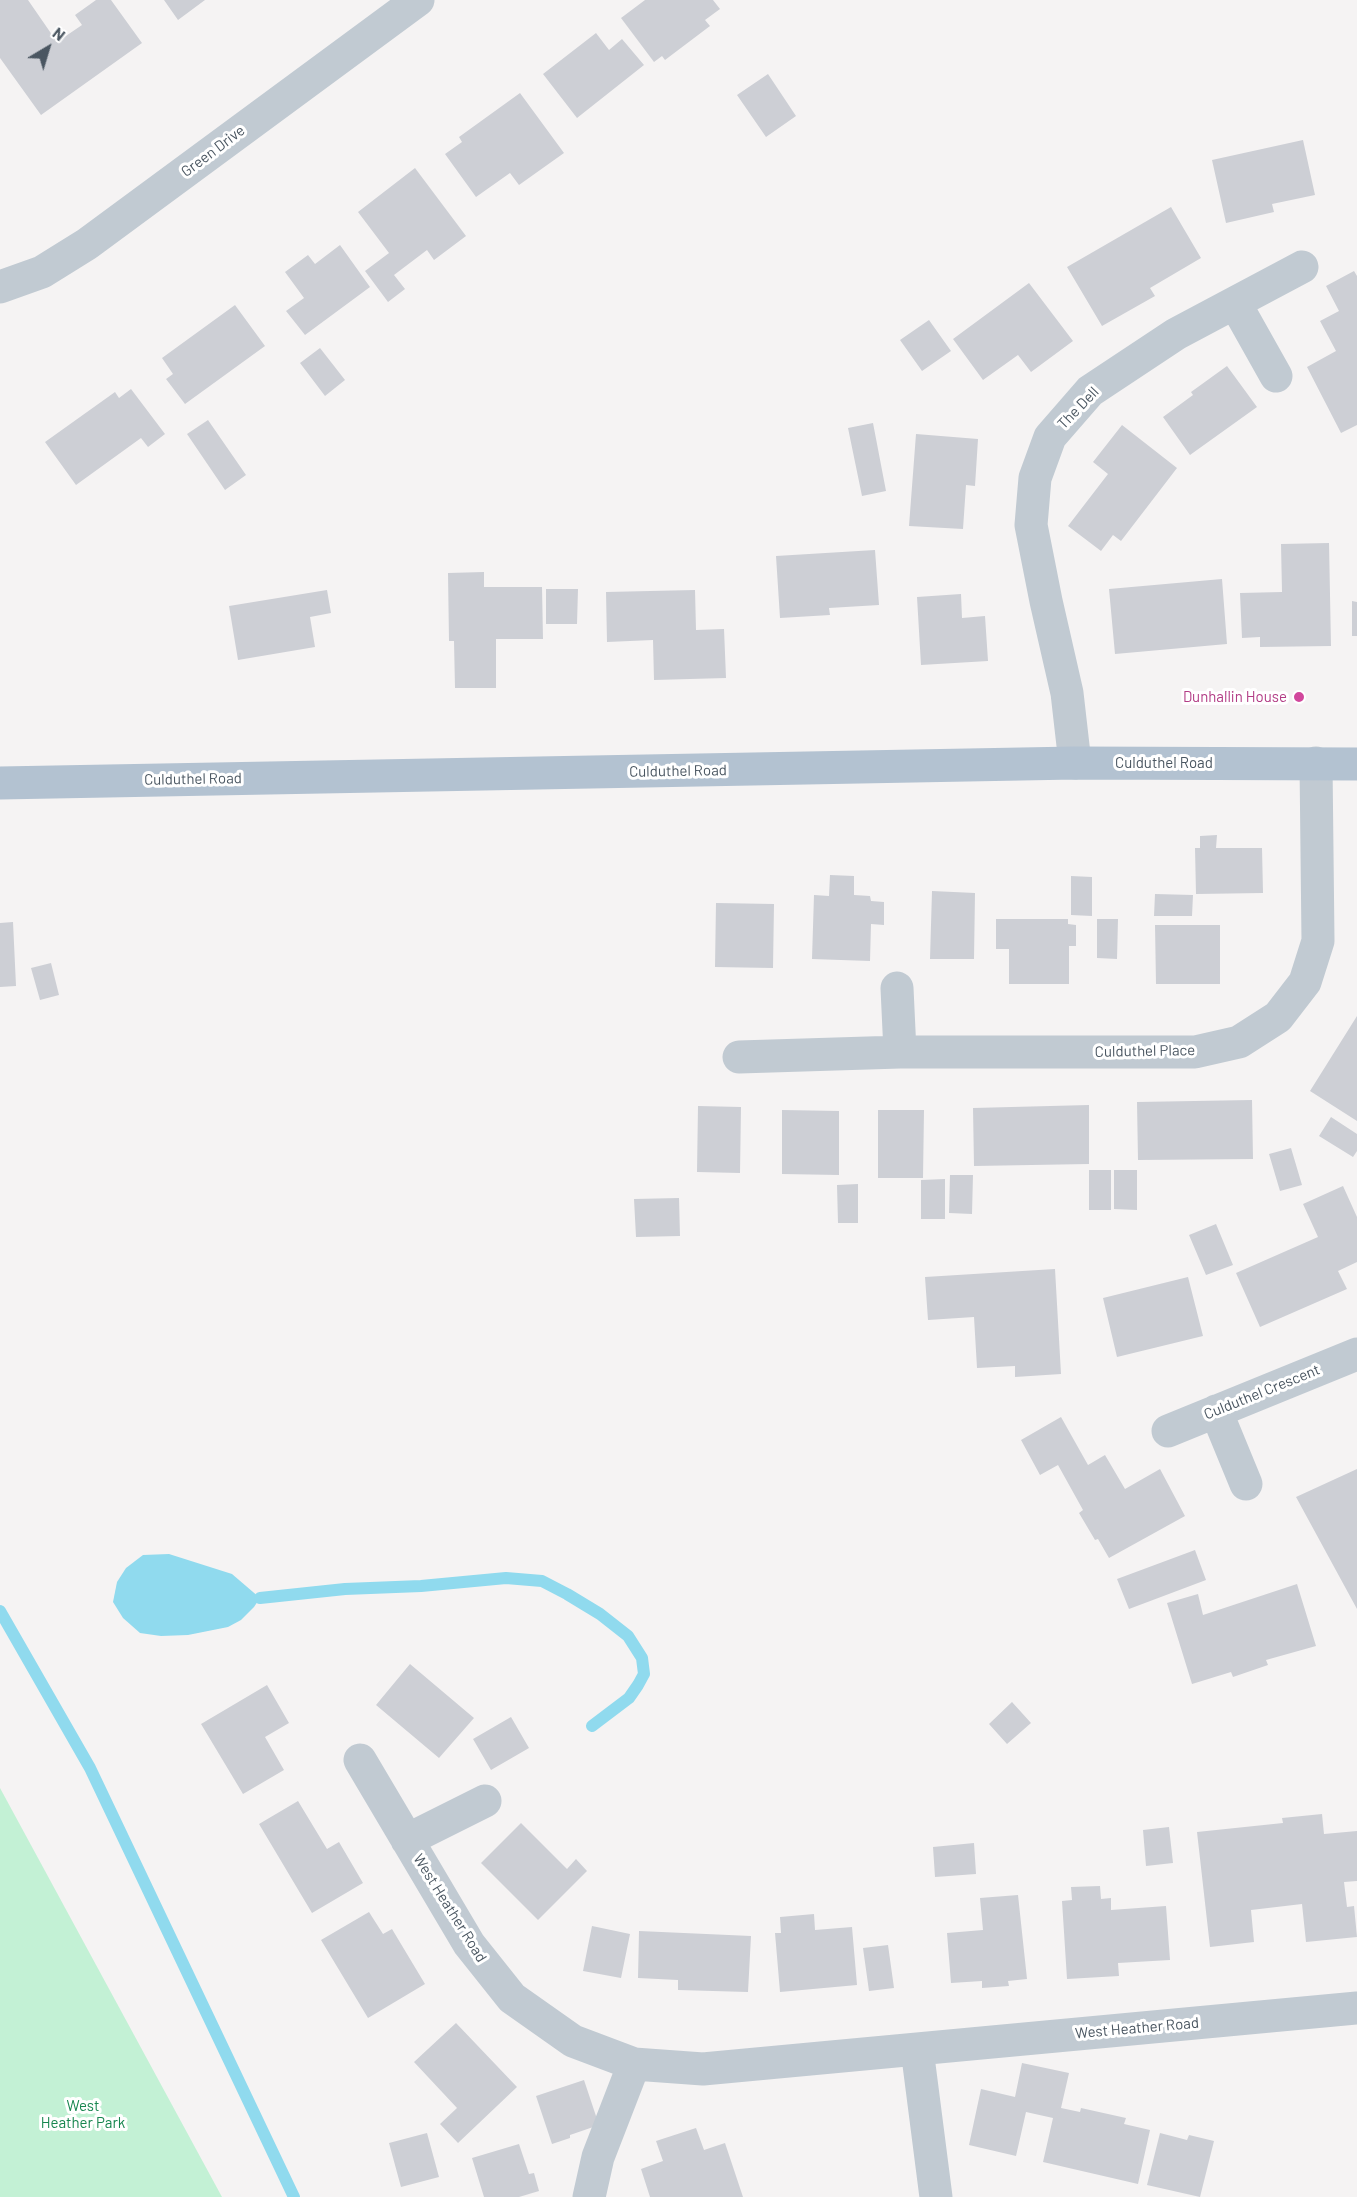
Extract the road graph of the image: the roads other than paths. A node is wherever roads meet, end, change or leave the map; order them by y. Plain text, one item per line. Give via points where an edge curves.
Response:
1 (418, 0) edge
2 (1302, 267) dead end
3 (0, 286) edge
4 (1235, 303) junction
5 (1276, 376) dead end
6 (1316, 763) junction
7 (1075, 764) junction
8 (1357, 764) edge
9 (0, 783) edge
10 (897, 988) dead end
11 (900, 1052) junction
12 (739, 1057) dead end
13 (1357, 1354) edge
14 (1216, 1411) junction
15 (1167, 1431) dead end
16 (1246, 1484) dead end
17 (360, 1760) dead end
18 (485, 1801) dead end
19 (407, 1840) junction
20 (1357, 2008) edge
21 (917, 2049) junction
22 (634, 2064) junction
23 (590, 2197) edge
24 (936, 2197) edge

1 - 3 street, Green Drive via 87,244 42,272
2 - 4 street, The Dell
4 - 5 street
4 - 7 street, The Dell via 1176,334 1090,391 1050,437 1035,478 1031,525 1067,693
6 - 7 main road, Culduthel Road
6 - 8 main road, Culduthel Road
6 - 11 street, Culduthel Place via 1318,941 1305,982 1278,1017 1239,1042 1195,1052
7 - 9 main road, Culduthel Road
10 - 11 street
11 - 12 street, Culduthel Place
13 - 14 street, Culduthel Crescent
14 - 15 street, Culduthel Crescent
14 - 16 street
17 - 19 street, West Heather Road
18 - 19 street
19 - 22 street, West Heather Road via 469,1944 512,1998 573,2041
20 - 21 street, West Heather Road
21 - 22 street, West Heather Road via 703,2069
21 - 24 street
22 - 23 street via 598,2157

